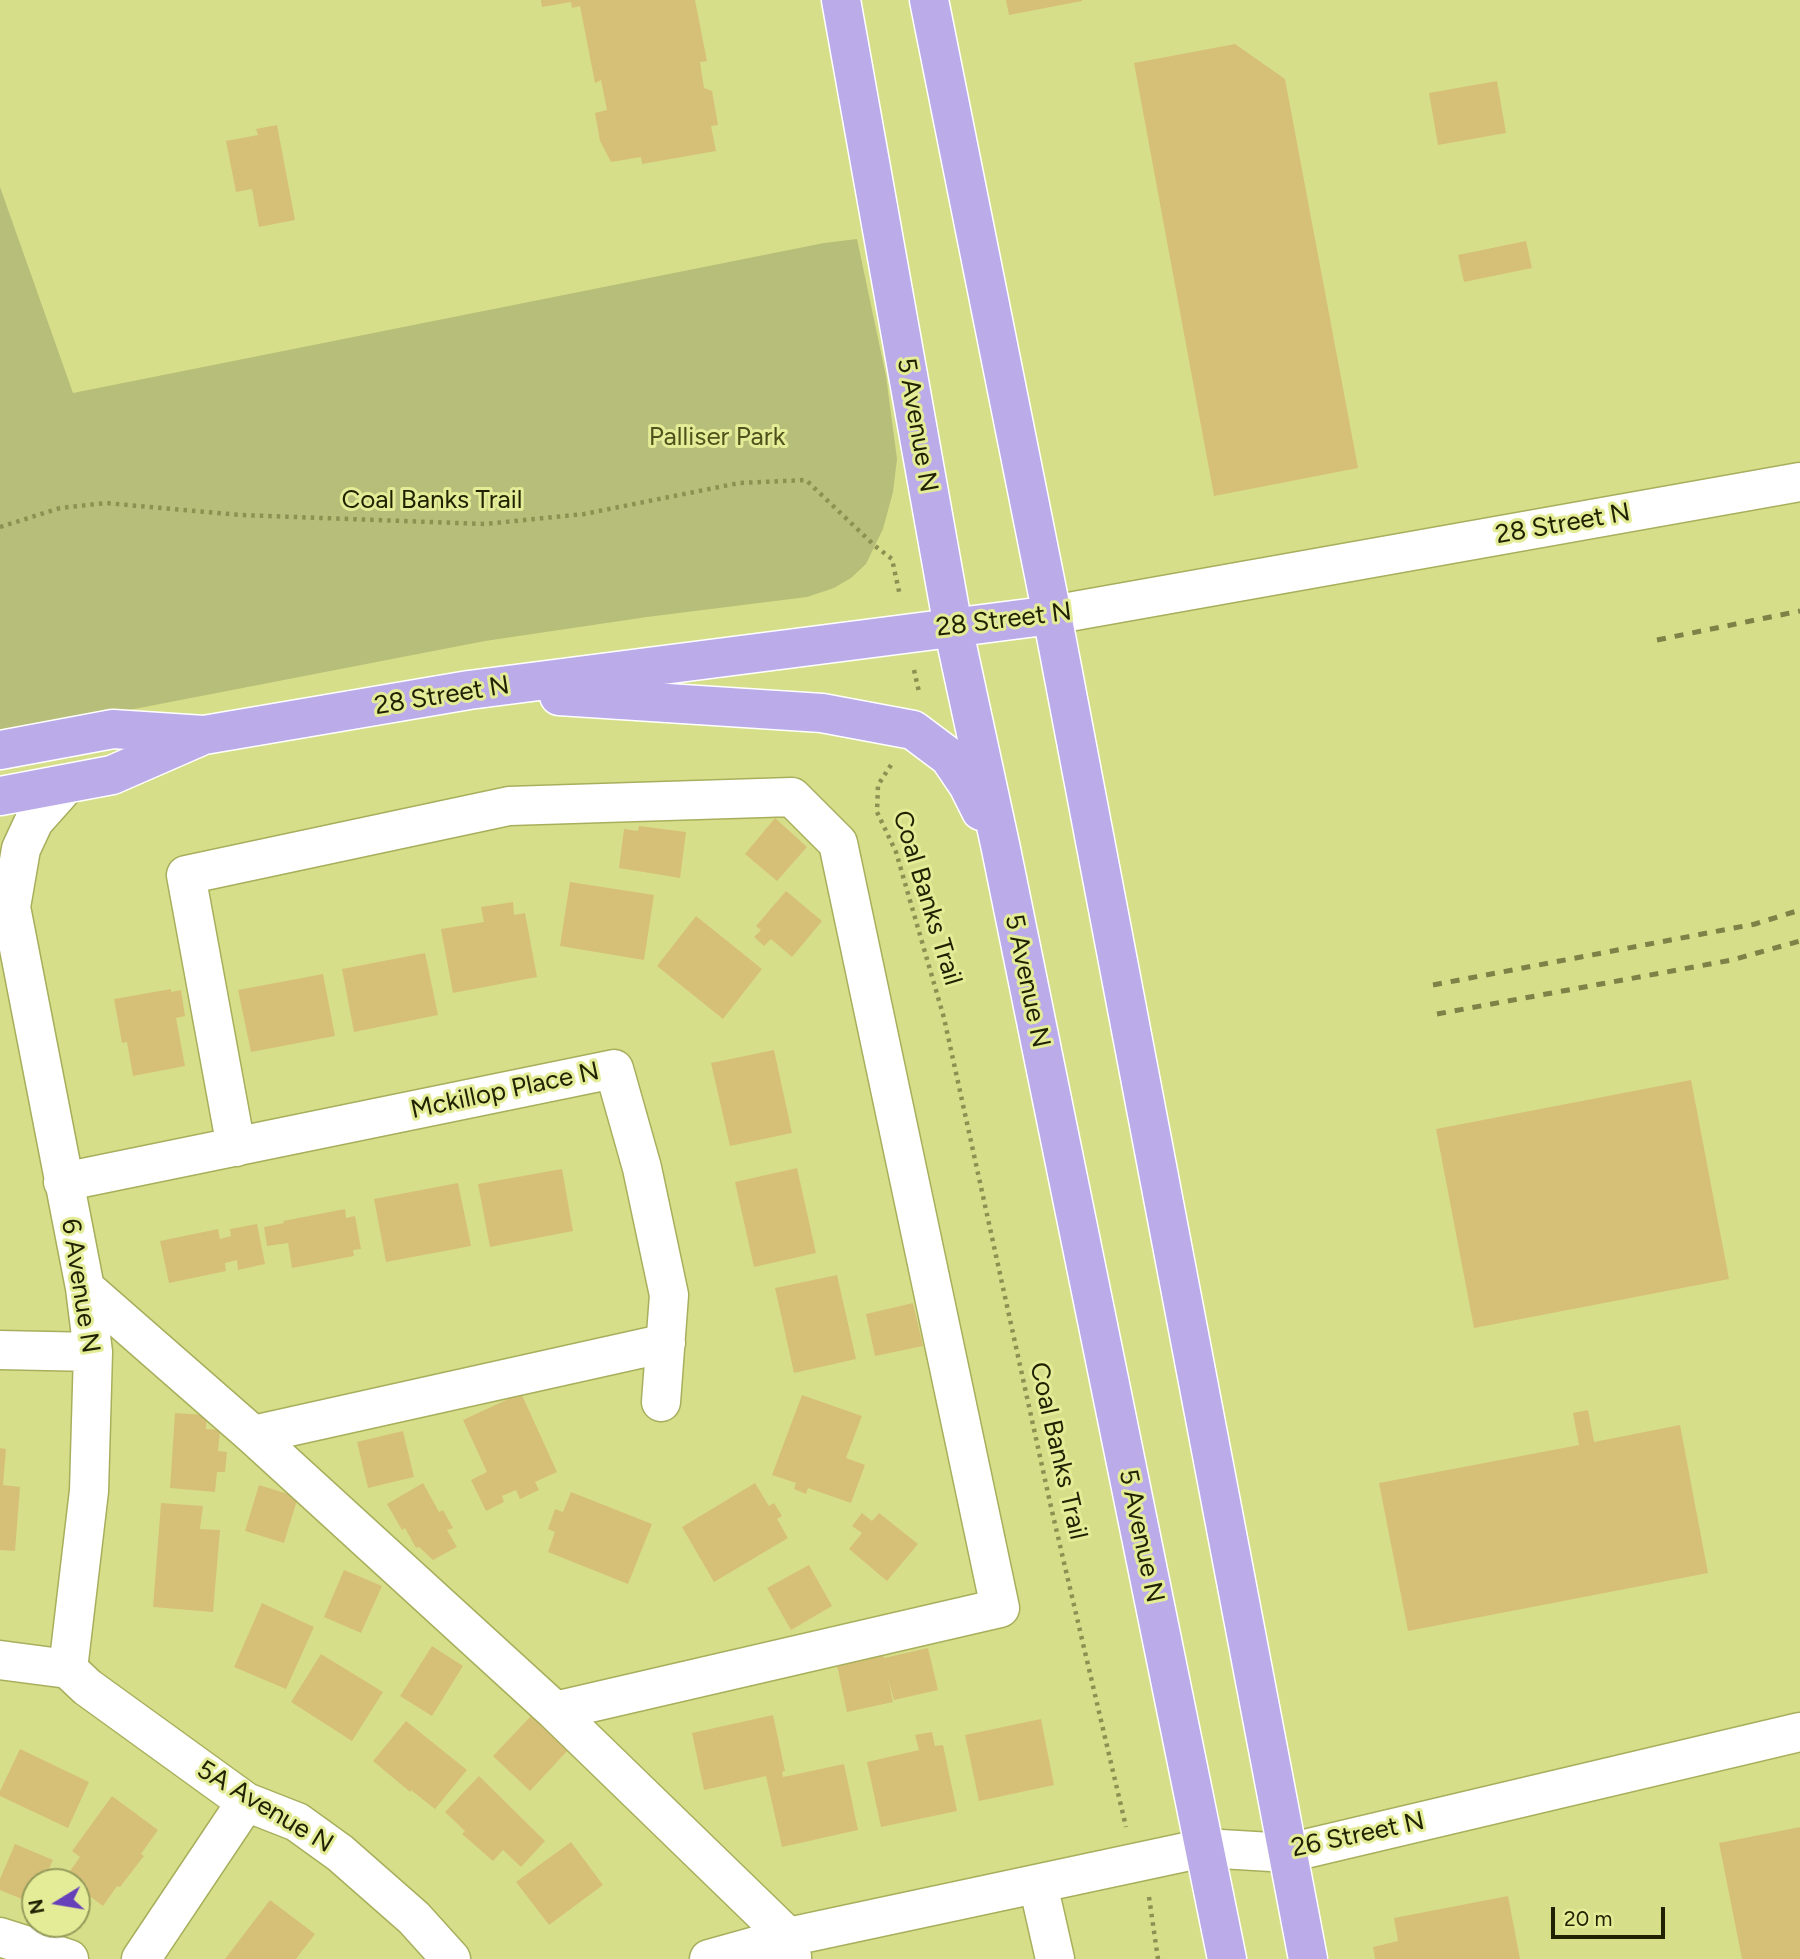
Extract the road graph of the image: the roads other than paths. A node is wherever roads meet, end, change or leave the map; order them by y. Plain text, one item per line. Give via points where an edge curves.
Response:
1 (841, 0) edge
2 (929, 0) edge
3 (1800, 482) edge
4 (1052, 615) junction
5 (953, 627) junction
6 (470, 690) junction
7 (204, 735) junction
8 (0, 750) edge
9 (67, 784) junction
10 (0, 796) edge
11 (1001, 849) junction
12 (6, 898) edge
13 (236, 1146) junction
14 (63, 1182) junction
15 (85, 1288) junction
16 (666, 1343) junction
17 (0, 1350) edge
18 (93, 1352) junction
19 (661, 1402) dead end
20 (253, 1435) junction
21 (0, 1660) edge
22 (68, 1669) junction
23 (555, 1711) junction
24 (1800, 1732) edge
25 (246, 1802) junction
26 (1205, 1848) junction
27 (1288, 1853) junction
28 (1038, 1884) junction
29 (0, 1937) edge
30 (790, 1948) edge
31 (69, 1959) edge
32 (141, 1959) edge
33 (451, 1959) edge
34 (709, 1959) edge
35 (1055, 1959) edge
36 (1227, 1959) edge
37 (1308, 1959) edge

1 - 5 main road, 5 Avenue N
2 - 4 main road
3 - 4 street, 28 Street N
4 - 5 main road, 28 Street N
4 - 27 main road
5 - 6 main road, 28 Street N
5 - 11 main road, 5 Avenue N
6 - 7 main road, 28 Street N
6 - 11 main road via 822,713 913,730 949,757
7 - 8 main road, 28 Street N via 113,729
7 - 9 main road, 28 Street N via 113,775
9 - 10 main road, 28 Street N
9 - 12 street, 6 Avenue N via 34,821
11 - 26 main road, 5 Avenue N
12 - 14 street, 6 Avenue N
13 - 14 street, Mckillop Place N
13 - 16 street, Mckillop Place N via 614,1069 642,1168 669,1295
13 - 23 street via 186,875 509,806 792,797 838,843 1000,1608
14 - 15 street, 6 Avenue N
15 - 18 street, 6 Avenue N
15 - 20 street
16 - 19 street, Mckillop Place N
16 - 20 street
17 - 18 street
18 - 22 street, 6 Avenue N via 89,1491
20 - 23 street
21 - 22 street
22 - 25 street, 5A Avenue N
23 - 30 street
24 - 27 street, 26 Street N
25 - 32 street
25 - 33 street, 5A Avenue N via 297,1822 340,1853 414,1918
26 - 27 street, 26 Street N
26 - 28 street, 26 Street N
26 - 36 main road, 5 Avenue N
27 - 37 main road
28 - 30 street, 26 Street N
28 - 35 street
29 - 31 street
30 - 34 street, 26 Street N

